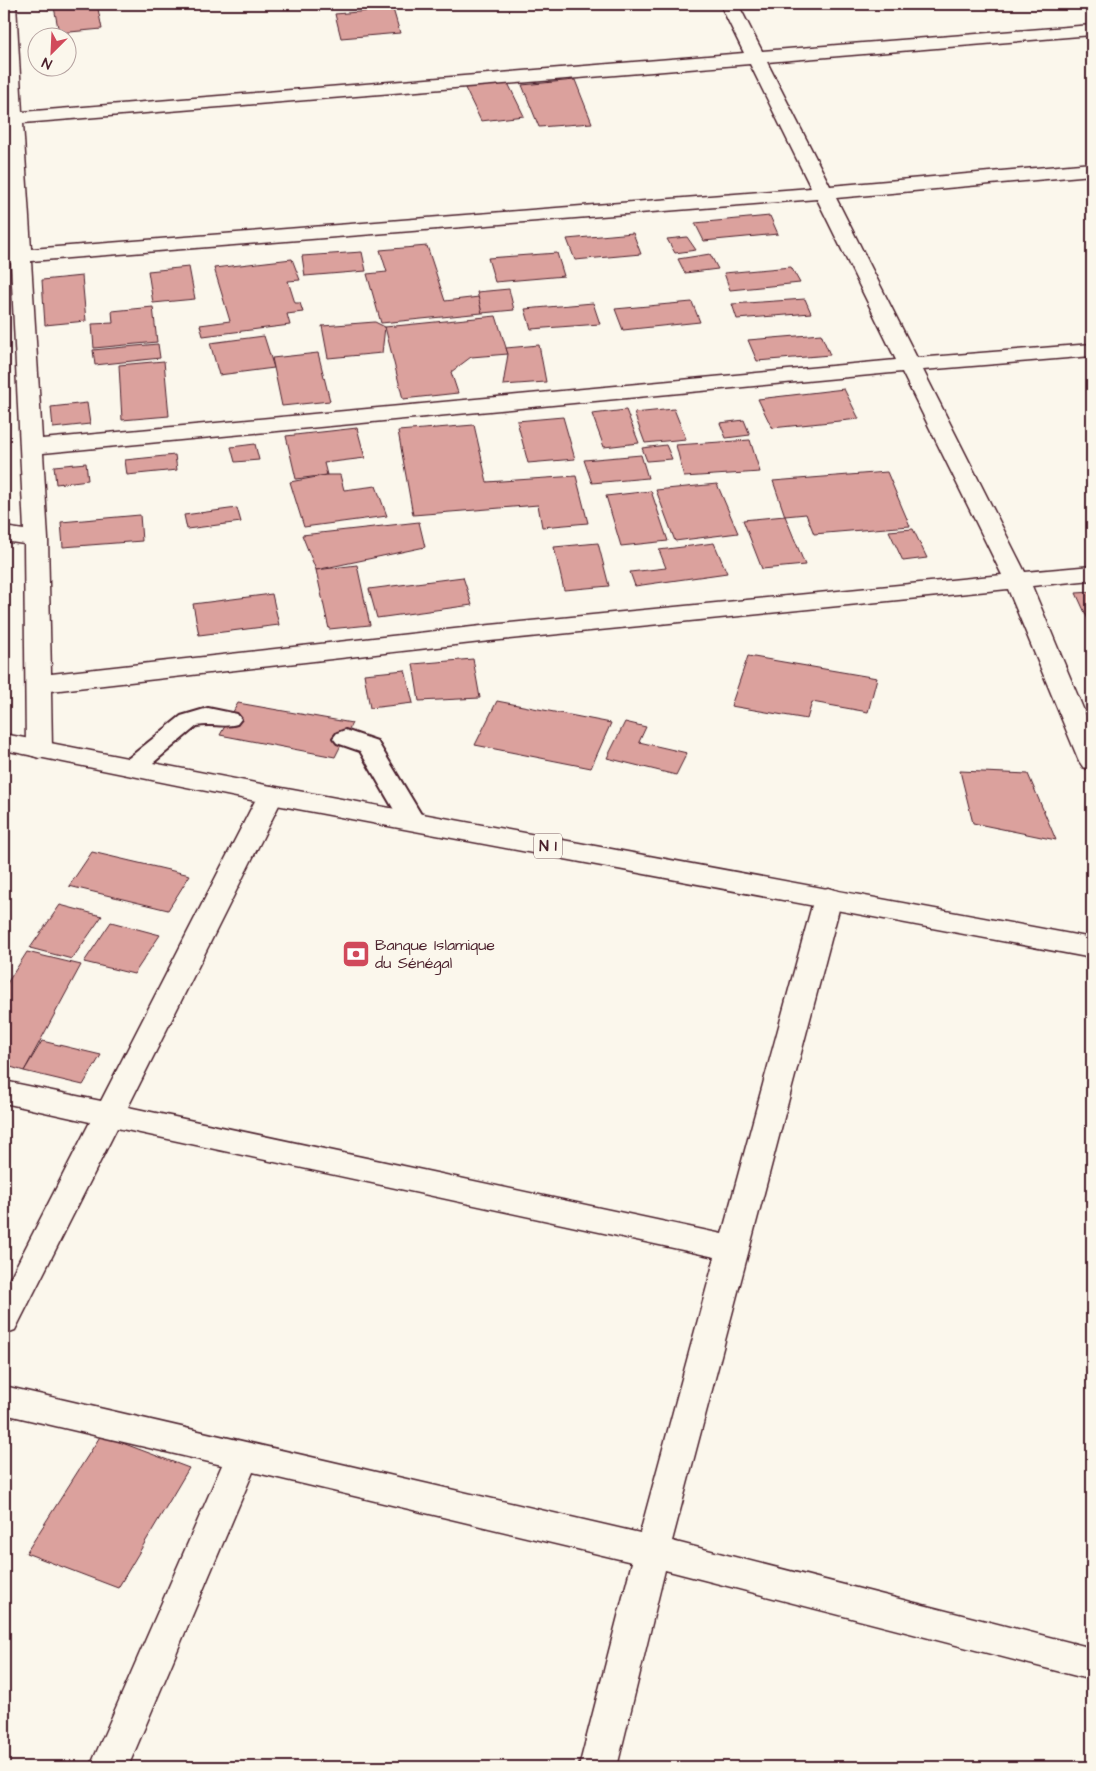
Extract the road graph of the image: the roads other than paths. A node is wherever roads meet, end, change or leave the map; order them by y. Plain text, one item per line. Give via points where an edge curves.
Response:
1 (7, 4) edge
2 (729, 4) edge
3 (1092, 30) edge
4 (756, 57) junction
5 (9, 118) edge
6 (1092, 169) edge
7 (823, 193) junction
8 (12, 256) edge
9 (1092, 350) edge
10 (910, 365) junction
11 (31, 446) junction
12 (4, 534) edge
13 (36, 539) junction
14 (1092, 573) edge
15 (1017, 580) junction
16 (37, 684) junction
17 (229, 719) dead end
18 (345, 738) dead end
19 (4, 742) edge
20 (38, 749) junction
21 (1092, 761) edge
22 (133, 768) junction
23 (271, 795) junction
24 (413, 821) junction
25 (828, 898) junction
26 (1092, 948) edge
27 (4, 1092) edge
28 (108, 1115) junction
29 (734, 1249) junction
30 (4, 1321) edge
31 (4, 1400) edge
32 (243, 1456) junction
33 (652, 1551) junction
34 (1092, 1664) edge
35 (109, 1767) edge
36 (598, 1767) edge

1 - 5 main road
2 - 4 main road
3 - 4 main road
4 - 5 main road
4 - 7 main road
5 - 8 main road
6 - 7 main road
7 - 8 main road
7 - 10 main road
8 - 11 main road
9 - 10 main road
10 - 11 main road
10 - 15 main road
11 - 13 main road
12 - 13 main road
13 - 16 main road
14 - 15 main road
15 - 16 main road via 490,633
15 - 21 main road
16 - 20 main road
17 - 22 lane via 208,716 189,721
18 - 24 lane via 368,746
19 - 20 main road, N 1
20 - 22 main road, N 1
22 - 23 main road, N 1
23 - 24 main road, N 1
23 - 28 main road
24 - 25 main road, N 1
25 - 26 main road, N 1
25 - 29 main road
27 - 28 main road
28 - 29 main road
28 - 30 main road
29 - 33 main road
31 - 32 main road
32 - 33 main road
32 - 35 main road
33 - 34 main road
33 - 36 main road

